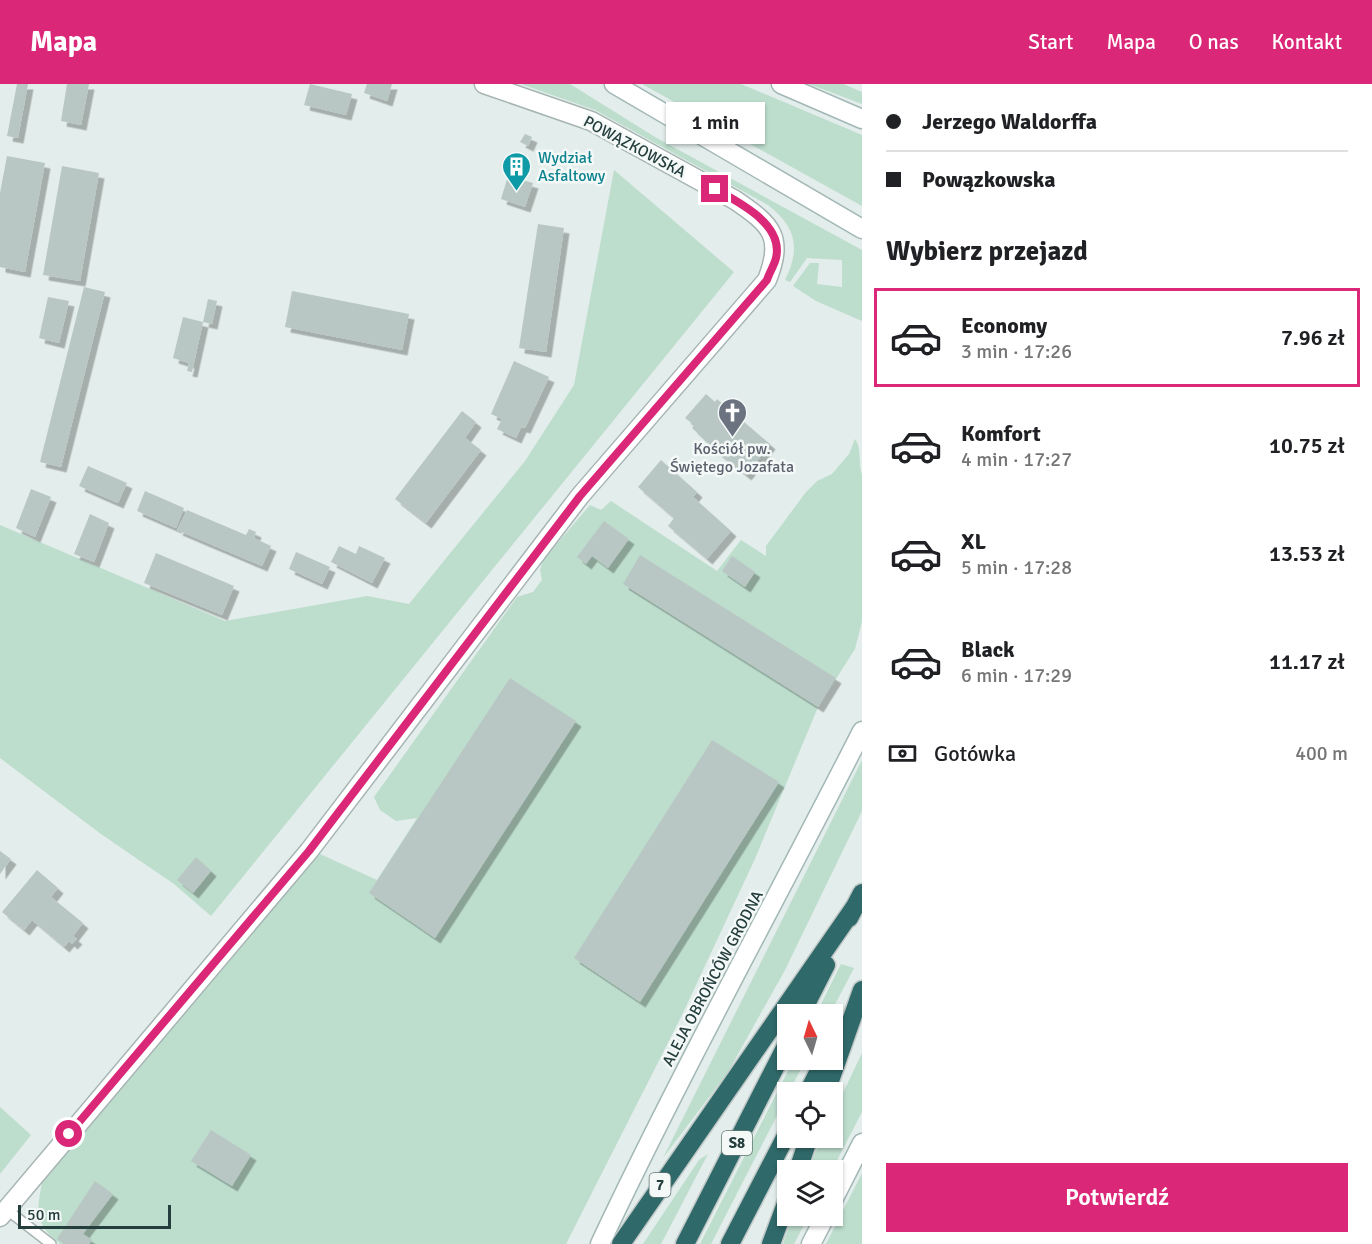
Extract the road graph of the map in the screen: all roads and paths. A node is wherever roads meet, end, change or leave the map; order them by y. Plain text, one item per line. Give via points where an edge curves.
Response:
1 (484, 84) edge
2 (614, 84) edge
3 (781, 84) edge
4 (862, 119) edge
5 (862, 229) edge
6 (862, 731) edge
7 (860, 905) edge
8 (862, 989) edge
9 (806, 1004) edge
10 (843, 1024) edge
11 (777, 1064) edge
12 (829, 1082) edge
13 (862, 1143) edge
14 (780, 1148) edge
15 (843, 1180) edge
16 (3, 1213) edge
17 (778, 1226) edge
18 (820, 1226) edge
19 (51, 1244) edge
20 (600, 1244) edge
21 (621, 1244) edge
22 (686, 1244) edge
23 (730, 1244) edge
24 (771, 1244) edge
25 (811, 1244) edge

1 - 16 street, POWĄZKOWSKA via 591,121 757,215 776,245 776,258 767,280 580,496 309,851
2 - 5 street
3 - 4 street
6 - 20 street, ALEJA OBROŃCÓW GRODNA via 760,932 700,1039
7 - 9 highway
7 - 21 highway, 7
8 - 10 highway
8 - 12 highway
11 - 22 highway, S8
13 - 15 street
14 - 23 highway, S8
16 - 19 lane
17 - 24 highway
18 - 25 street

